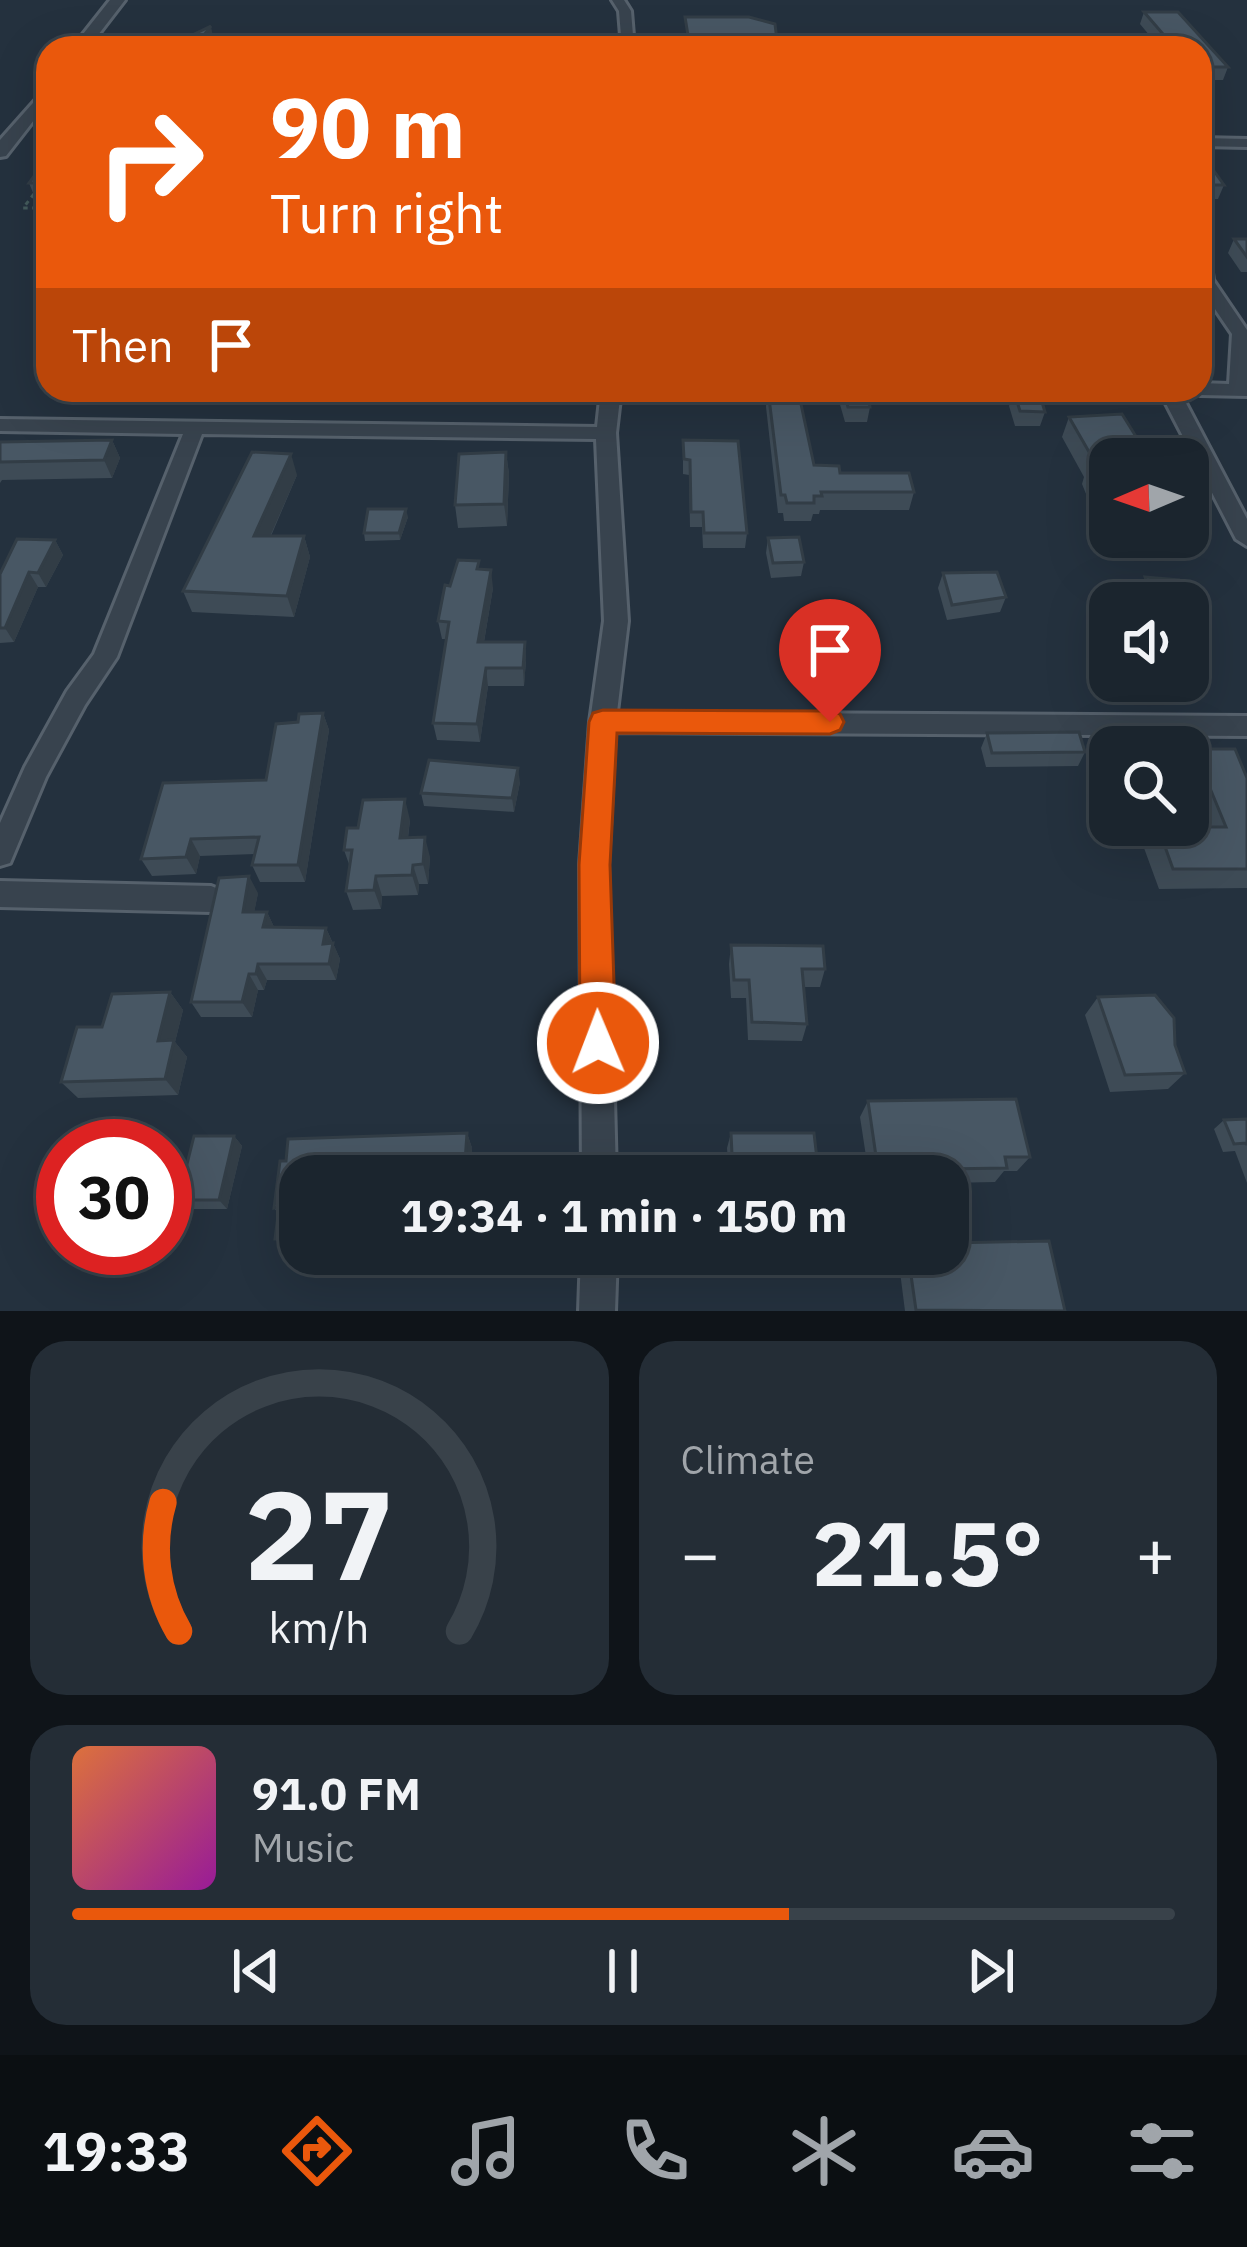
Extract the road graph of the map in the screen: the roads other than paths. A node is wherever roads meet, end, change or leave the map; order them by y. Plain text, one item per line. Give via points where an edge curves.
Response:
1 (118, 0) edge
2 (618, 0) edge
3 (90, 36) edge
4 (627, 36) edge
5 (36, 114) edge
6 (1212, 142) edge
7 (1247, 143) edge
8 (2, 146) edge
9 (1212, 292) edge
10 (1212, 389) edge
11 (1242, 390) edge
12 (610, 402) edge
13 (1175, 402) edge
14 (0, 425) edge
15 (196, 428) junction
16 (606, 433) junction
17 (1247, 539) edge
18 (603, 722) junction
19 (1247, 726) edge
20 (0, 854) edge
21 (0, 894) edge
22 (211, 899) edge
23 (598, 1155) edge
24 (598, 1275) edge
25 (597, 1311) edge

1 - 3 street
2 - 4 street
5 - 8 street
6 - 7 street
9 - 11 street via 1241,334
10 - 11 street
12 - 16 street
13 - 17 street
14 - 15 street
15 - 16 street
15 - 20 street via 105,657 34,775
16 - 18 street via 616,621
18 - 19 street
18 - 23 street via 595,865
21 - 22 street
24 - 25 street

